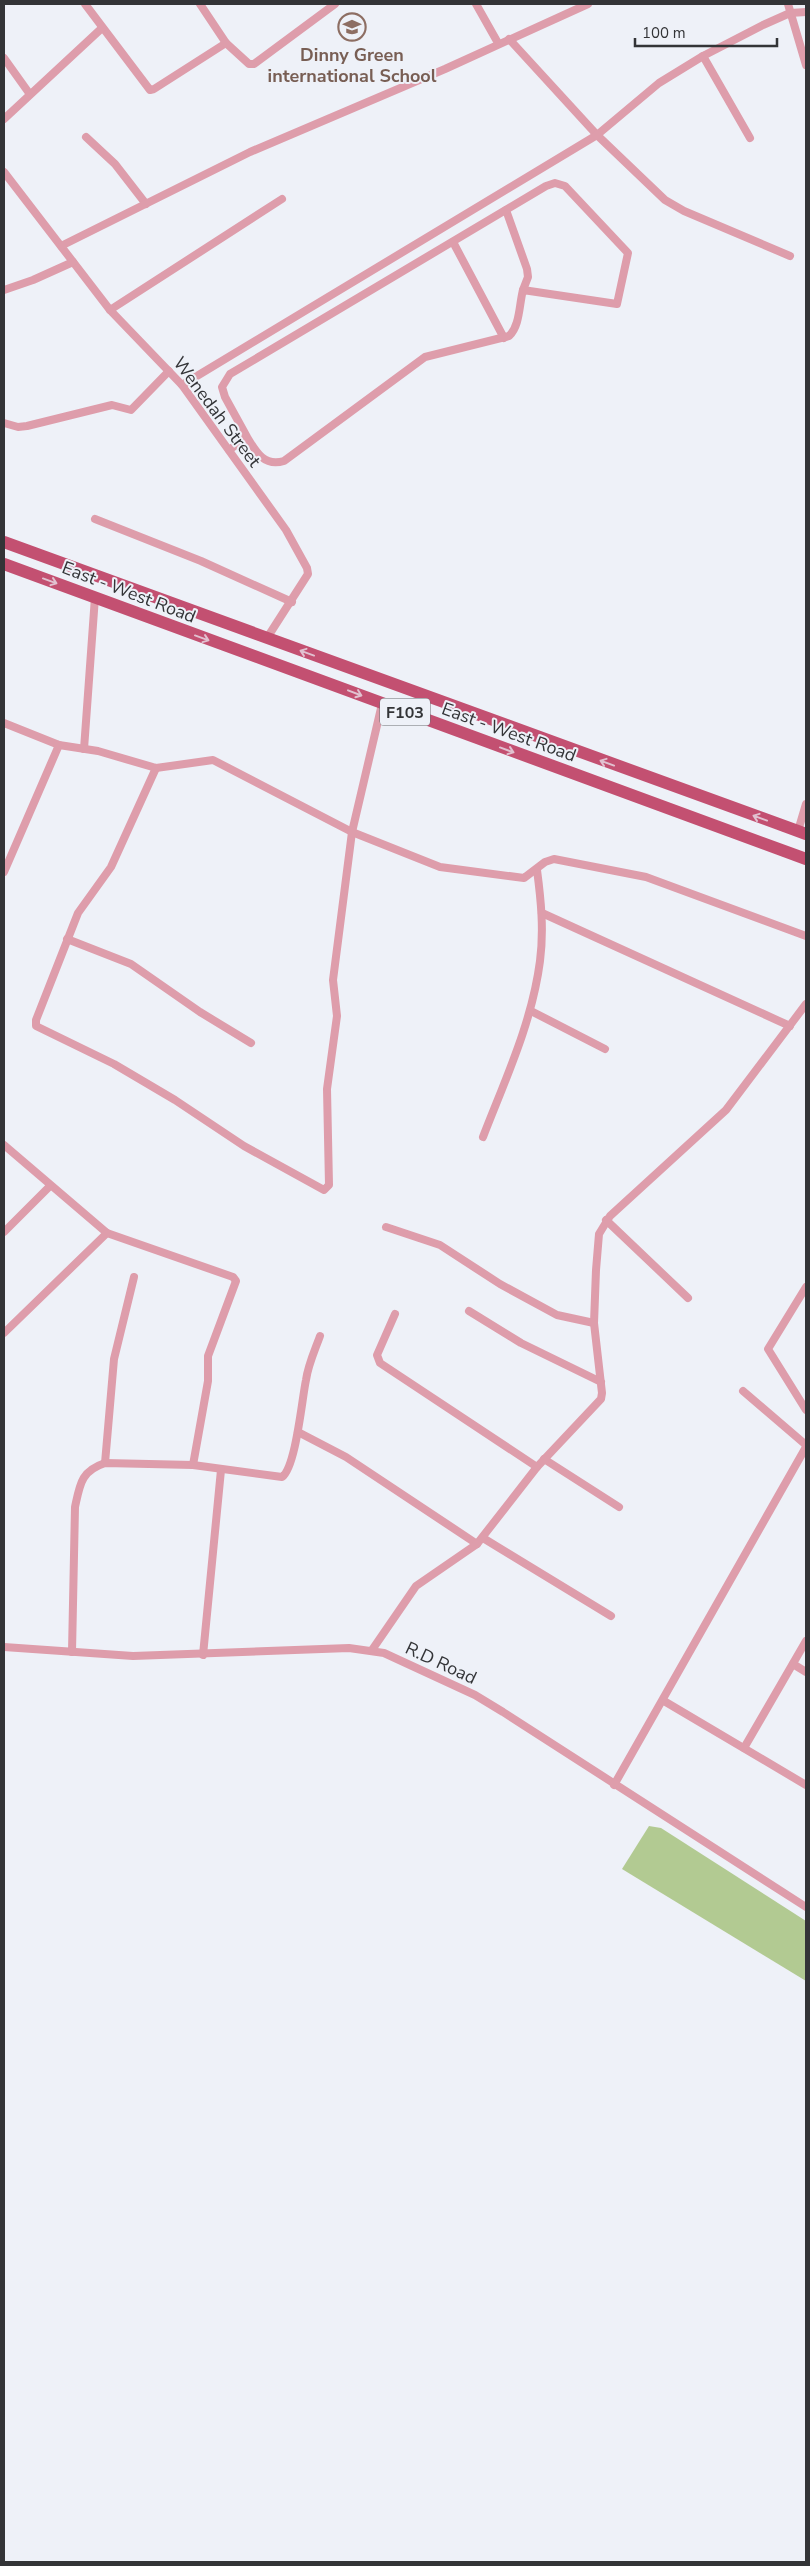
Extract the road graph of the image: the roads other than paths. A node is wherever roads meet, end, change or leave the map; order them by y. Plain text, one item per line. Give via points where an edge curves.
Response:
1 (85, 4) edge
2 (200, 4) edge
3 (335, 4) edge
4 (476, 4) edge
5 (588, 4) edge
6 (788, 4) edge
7 (806, 12) edge
8 (790, 14) junction
9 (102, 28) junction
10 (509, 39) junction
11 (226, 43) junction
12 (498, 43) junction
13 (703, 56) junction
14 (4, 58) edge
15 (806, 65) edge
16 (29, 93) junction
17 (4, 119) edge
18 (597, 135) junction
19 (86, 137) dead end
20 (750, 138) dead end
21 (4, 172) edge
22 (282, 199) dead end
23 (146, 204) junction
24 (506, 210) junction
25 (453, 242) junction
26 (61, 246) junction
27 (790, 256) dead end
28 (73, 262) junction
29 (4, 290) edge
30 (523, 290) junction
31 (110, 310) junction
32 (504, 338) junction
33 (169, 371) junction
34 (182, 385) junction
35 (4, 423) edge
36 (247, 437) junction
37 (229, 450) junction
38 (95, 519) dead end
39 (4, 542) edge
40 (4, 564) edge
41 (95, 597) junction
42 (292, 602) junction
43 (267, 638) junction
44 (382, 704) junction
45 (4, 723) edge
46 (60, 746) junction
47 (560, 746) junction
48 (84, 749) junction
49 (552, 767) junction
50 (156, 768) junction
51 (806, 804) edge
52 (352, 832) junction
53 (802, 833) edge
54 (806, 859) edge
55 (537, 870) junction
56 (4, 872) edge
57 (542, 913) junction
58 (806, 936) edge
59 (67, 939) junction
60 (806, 1004) edge
61 (531, 1011) junction
62 (790, 1026) junction
63 (250, 1043) dead end
64 (605, 1049) dead end
65 (483, 1137) dead end
66 (4, 1145) edge
67 (50, 1186) junction
68 (606, 1220) junction
69 (386, 1227) dead end
70 (4, 1232) edge
71 (107, 1233) junction
72 (134, 1276) dead end
73 (806, 1287) edge
74 (688, 1298) dead end
75 (469, 1311) dead end
76 (395, 1314) dead end
77 (594, 1323) junction
78 (4, 1334) edge
79 (320, 1336) dead end
80 (601, 1382) junction
81 (743, 1391) dead end
82 (806, 1410) edge
83 (298, 1432) junction
84 (806, 1446) edge
85 (544, 1458) junction
86 (803, 1462) edge
87 (105, 1463) junction
88 (193, 1465) junction
89 (537, 1467) junction
90 (221, 1470) junction
91 (619, 1507) dead end
92 (480, 1541) junction
93 (611, 1616) dead end
94 (806, 1641) edge
95 (4, 1647) edge
96 (372, 1650) junction
97 (72, 1652) junction
98 (203, 1655) junction
99 (793, 1664) junction
100 (806, 1672) edge
101 (664, 1701) junction
102 (744, 1748) junction
103 (614, 1785) junction
104 (806, 1785) edge
105 (806, 1907) edge

1 - 9 street
2 - 11 street
3 - 11 street via 254,64 249,64
4 - 12 street
5 - 10 street
6 - 8 street
7 - 8 street
8 - 13 street via 763,24
8 - 15 street
9 - 11 street via 150,90
9 - 16 street
10 - 12 street
10 - 18 street
12 - 23 street via 250,152
13 - 18 street via 659,83
13 - 20 street
14 - 16 street
16 - 17 street
18 - 27 street via 665,200
18 - 34 street
19 - 23 street via 115,164
21 - 26 street, Wenedah Street
22 - 31 street
23 - 26 street
24 - 25 street
24 - 30 street via 527,269
24 - 30 street via 554,183 565,186 628,252 619,302 615,305
25 - 32 street
25 - 36 street via 230,374 222,387
26 - 28 street, Wenedah Street
28 - 29 street
28 - 31 street, Wenedah Street
30 - 32 street via 516,327
31 - 33 street, Wenedah Street
32 - 36 street via 425,358 284,461 275,464 265,460
33 - 34 street, Wenedah Street
33 - 35 street via 131,410 112,405 27,426
34 - 37 street, Wenedah Street
36 - 37 street
37 - 42 street, Wenedah Street via 286,530 308,568 306,581
38 - 42 street
39 - 43 main road, East - West Road / F103
40 -> 41 main road, East - West Road / F103
41 -> 44 main road, East - West Road / F103
41 - 48 street
42 - 43 street, Wenedah Street
47 -> 43 main road, East - West Road / F103
44 -> 49 main road, East - West Road / F103
44 - 52 street
45 - 46 street
46 - 48 street
46 - 56 street
47 - 49 main road
53 -> 47 main road, East - West Road / F103
48 - 50 street
49 - 54 main road, East - West Road / F103
50 - 52 street via 213,760
50 - 59 street via 111,867 82,905
51 - 53 street
52 - 55 street via 448,870 524,878
52 - 59 street via 332,980 337,1016 327,1089 329,1184 324,1190 244,1146 114,1064 36,1026
55 - 57 street
55 - 58 street via 554,859 624,872
57 - 61 street via 540,960
57 - 62 street
59 - 63 street via 131,964
60 - 62 street
61 - 64 street
61 - 65 street
62 - 68 street via 746,1086 712,1125
66 - 67 street
67 - 70 street
67 - 71 street
68 - 74 street
68 - 77 street via 600,1234
69 - 77 street via 440,1245 500,1284 557,1315
71 - 78 street
71 - 88 street via 236,1281 208,1356 208,1381
72 - 87 street via 114,1359
73 - 82 street via 768,1349
75 - 80 street via 521,1343
76 - 89 street via 376,1355 380,1363
77 - 80 street
79 - 83 street via 306,1379
80 - 85 street via 602,1393 596,1407
81 - 84 street
83 - 90 street via 288,1469 282,1477
83 - 92 street via 346,1456
84 - 86 street
85 - 89 street
85 - 91 street
86 - 101 street
87 - 88 street
87 - 97 street via 92,1467 80,1484 76,1507
88 - 90 street
89 - 92 street
90 - 98 street
92 - 93 street
92 - 96 street via 416,1586
94 - 99 street
95 - 97 street, R.D Road
96 - 98 street, R.D Road via 269,1650
96 - 103 street, R.D Road via 491,1705
97 - 98 street, R.D Road via 134,1656
99 - 100 street
99 - 102 street
101 - 102 street
101 - 103 street
102 - 104 street
103 - 105 street, R.D Road

